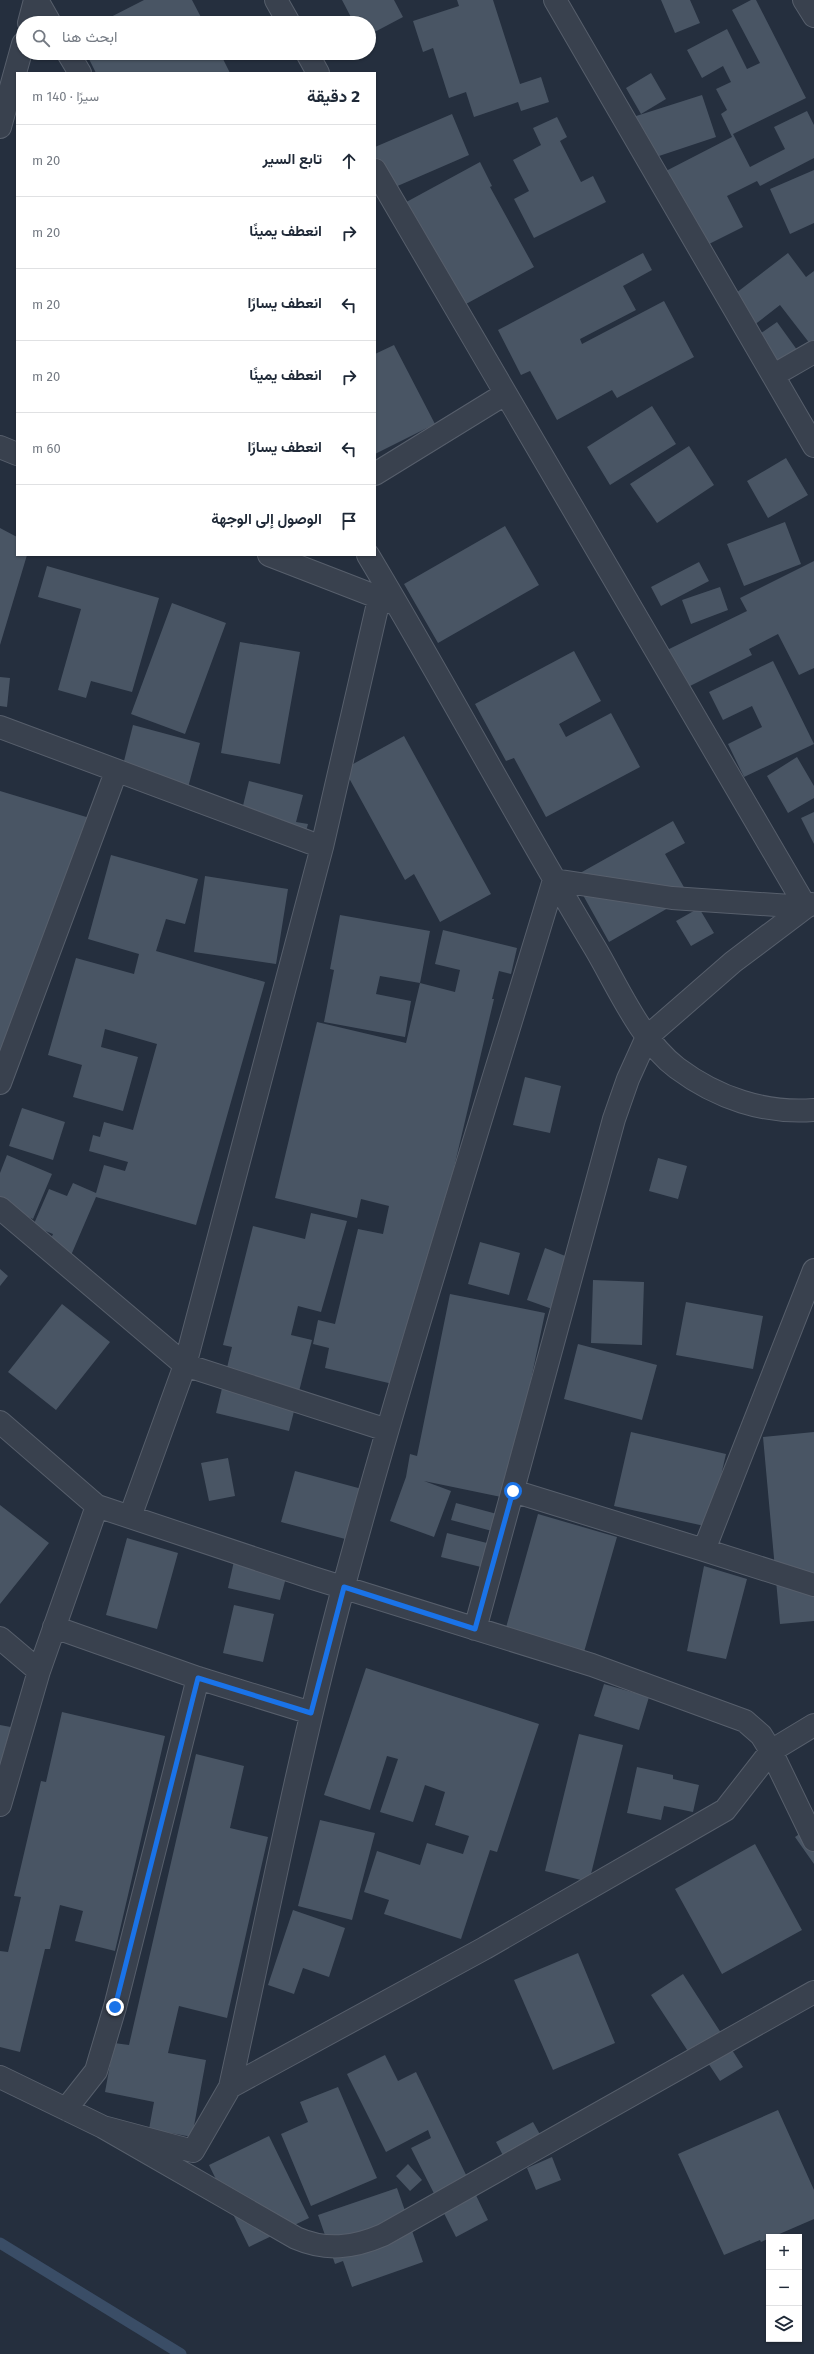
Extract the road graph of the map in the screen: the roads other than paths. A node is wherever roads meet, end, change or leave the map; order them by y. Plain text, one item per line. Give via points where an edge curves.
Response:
1 (36, 0) edge
2 (276, 0) edge
3 (555, 0) edge
4 (804, 0) edge
5 (31, 16) edge
6 (46, 16) edge
7 (285, 16) edge
8 (814, 16) edge
9 (19, 60) edge
10 (72, 60) edge
11 (311, 60) edge
12 (79, 72) edge
13 (317, 72) edge
14 (0, 127) edge
15 (376, 172) edge
16 (814, 352) edge
17 (774, 375) junction
18 (505, 394) junction
19 (814, 446) edge
20 (0, 447) edge
21 (16, 454) edge
22 (376, 473) edge
23 (272, 556) edge
24 (368, 556) edge
25 (388, 602) junction
26 (0, 727) edge
27 (116, 772) junction
28 (322, 847) junction
29 (554, 880) junction
30 (810, 905) edge
31 (647, 1037) junction
32 (0, 1083) edge
33 (814, 1110) edge
34 (0, 1208) edge
35 (814, 1270) edge
36 (185, 1365) junction
37 (0, 1422) edge
38 (387, 1430) junction
39 (513, 1491) junction
40 (97, 1506) junction
41 (130, 1517) junction
42 (704, 1550) junction
43 (814, 1585) edge
44 (344, 1587) junction
45 (54, 1627) junction
46 (475, 1629) junction
47 (0, 1638) edge
48 (39, 1671) junction
49 (198, 1678) junction
50 (311, 1713) junction
51 (814, 1725) edge
52 (771, 1751) junction
53 (0, 1805) edge
54 (814, 1840) edge
55 (814, 1992) edge
56 (0, 2077) edge
57 (230, 2087) junction
58 (66, 2109) junction
59 (103, 2127) junction

1 - 5 street
1 - 6 street
2 - 7 street
3 - 17 street
4 - 8 street
9 - 14 street
10 - 12 street
11 - 13 street
15 - 18 street
16 - 17 street
17 - 19 street
18 - 22 street
18 - 30 street
20 - 21 street
23 - 25 street
24 - 25 street
25 - 28 street
25 - 29 street
26 - 27 street
27 - 28 street
27 - 32 street
28 - 36 street
29 - 30 street via 672,898
29 - 31 street
29 - 38 street
30 - 31 street via 733,962
31 - 33 street via 676,1068 709,1089 746,1105 796,1111
31 - 39 street via 614,1119
34 - 36 street
35 - 42 street
36 - 38 street
36 - 41 street
37 - 40 street
38 - 44 street
39 - 42 street
39 - 46 street
40 - 41 street
40 - 45 street
41 - 44 street
42 - 43 street
44 - 46 street
44 - 50 street
45 - 48 street
45 - 49 street
46 - 52 street via 592,1665 745,1721 761,1735
47 - 48 street
48 - 53 street
49 - 50 street
49 - 58 street via 117,1999 96,2071
50 - 57 street
51 - 52 street
52 - 54 street
52 - 57 street via 725,1810 485,1948
55 - 59 street via 383,2235 355,2245 328,2247 312,2245 296,2238
56 - 58 street
57 - 59 street via 193,2151
58 - 59 street

